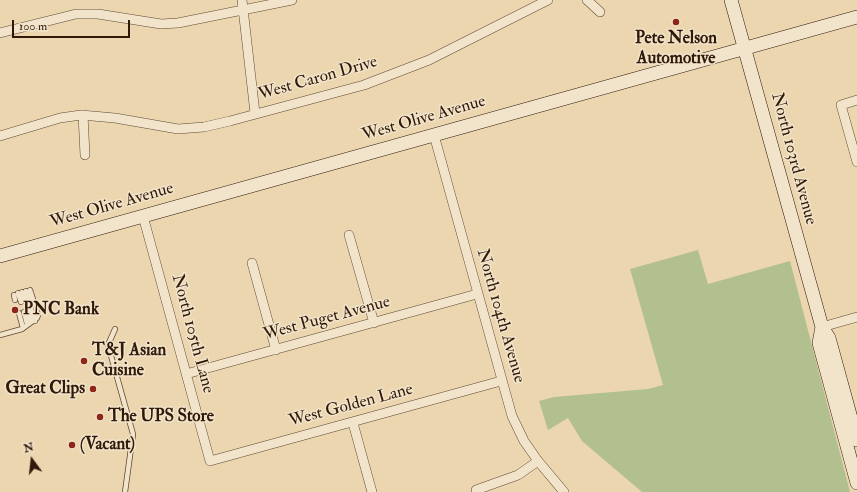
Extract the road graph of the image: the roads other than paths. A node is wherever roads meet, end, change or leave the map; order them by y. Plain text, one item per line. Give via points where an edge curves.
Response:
1 (242, 0) edge
2 (292, 0) edge
3 (548, 0) edge
4 (587, 0) edge
5 (731, 0) edge
6 (244, 11) junction
7 (600, 12) dead end
8 (857, 17) edge
9 (0, 33) edge
10 (745, 48) junction
11 (857, 100) edge
12 (255, 113) junction
13 (83, 115) junction
14 (434, 135) junction
15 (0, 136) edge
16 (85, 155) dead end
17 (857, 162) edge
18 (143, 216) junction
19 (349, 235) dead end
20 (0, 256) edge
21 (252, 263) dead end
22 (21, 293) junction
23 (477, 294) junction
24 (857, 317) edge
25 (374, 323) junction
26 (27, 325) junction
27 (822, 327) junction
28 (115, 329) dead end
29 (0, 334) edge
30 (276, 350) junction
31 (186, 374) junction
32 (501, 381) junction
33 (353, 422) junction
34 (857, 440) edge
35 (210, 461) joint
36 (538, 461) junction
37 (857, 483) edge
38 (476, 490) dead end
39 (125, 492) edge
40 (372, 492) edge
41 (564, 492) edge

1 - 6 street
2 - 6 street
3 - 12 street, West Caron Drive via 429,60 364,85
4 - 7 street
5 - 10 main road, North 103rd Avenue
6 - 9 street via 172,24 98,14 76,14
6 - 12 street
8 - 10 main road, West Olive Avenue
10 - 14 main road, West Olive Avenue
10 - 27 main road, North 103rd Avenue
11 - 17 street via 841,105
12 - 13 street, West Caron Drive via 204,127 178,129
13 - 15 street, West Caron Drive via 60,118
13 - 16 street
14 - 18 main road, West Olive Avenue
14 - 23 street, North 104th Avenue
18 - 20 main road, West Olive Avenue
18 - 31 street, North 105th Lane
19 - 25 street
21 - 30 street
22 - 22 lane via 25,301
22 - 26 lane via 38,315
23 - 25 street, West Puget Avenue
23 - 32 street, North 104th Avenue
24 - 27 street
25 - 30 street, West Puget Avenue
26 - 26 lane via 25,311
26 - 29 lane
27 - 34 main road, North 103rd Avenue via 829,338
27 - 37 main road, North 103rd Avenue via 819,343
28 - 39 lane via 108,345 134,434
30 - 31 street, West Puget Avenue
31 - 35 street, North 105th Lane
32 - 33 street, West Golden Lane
32 - 36 street, North 104th Avenue via 512,416 524,441
33 - 35 street, West Golden Lane
33 - 40 street
36 - 38 street via 518,475
36 - 41 street, North 104th Avenue

